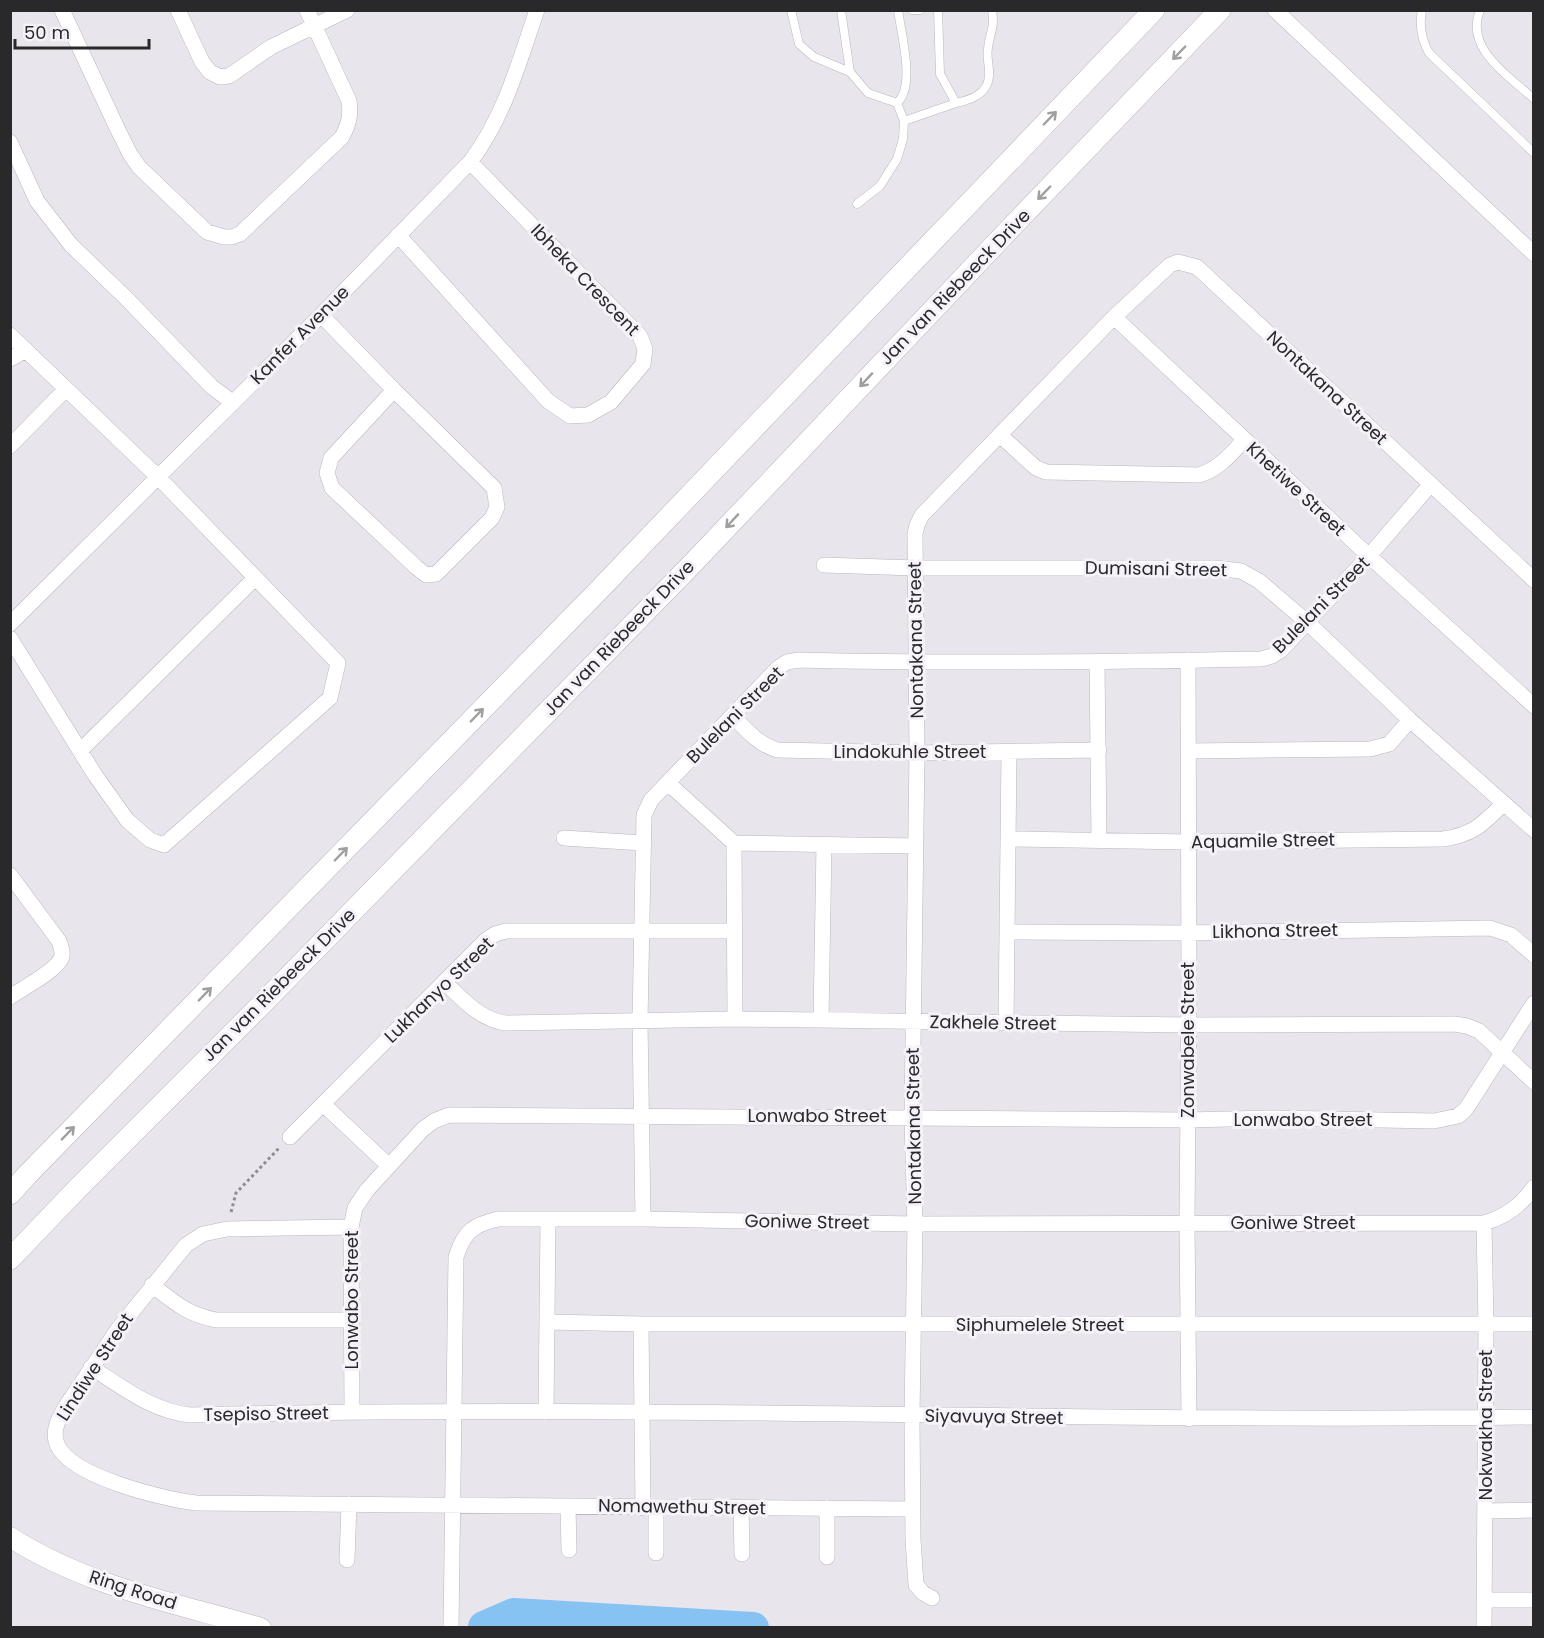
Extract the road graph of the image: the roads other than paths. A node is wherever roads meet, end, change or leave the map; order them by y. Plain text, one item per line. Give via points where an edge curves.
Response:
1 (62, 10) edge
2 (178, 10) edge
3 (307, 10) edge
4 (347, 10) edge
5 (537, 10) edge
6 (791, 10) edge
7 (841, 10) edge
8 (898, 10) edge
9 (912, 10) edge
10 (920, 10) edge
11 (938, 10) edge
12 (992, 10) edge
13 (1154, 10) edge
14 (1220, 10) edge
15 (1275, 10) edge
16 (1422, 10) edge
17 (1480, 10) edge
18 (315, 27) junction
19 (850, 72) junction
20 (1533, 99) edge
21 (897, 103) junction
22 (956, 103) junction
23 (904, 121) junction
24 (10, 142) edge
25 (1533, 153) edge
26 (470, 162) junction
27 (857, 204) dead end
28 (398, 235) junction
29 (1533, 254) edge
30 (321, 315) junction
31 (1114, 317) junction
32 (10, 335) edge
33 (26, 350) junction
34 (10, 359) edge
35 (66, 389) junction
36 (394, 390) junction
37 (232, 402) junction
38 (1001, 435) junction
39 (1244, 440) junction
40 (10, 446) edge
41 (158, 477) junction
42 (1430, 485) junction
43 (1369, 556) junction
44 (824, 565) dead end
45 (915, 568) junction
46 (255, 578) junction
47 (1533, 580) edge
48 (1307, 622) junction
49 (10, 624) edge
50 (10, 638) edge
51 (1188, 660) junction
52 (1097, 662) junction
53 (917, 663) junction
54 (1533, 706) edge
55 (733, 716) junction
56 (1410, 720) junction
57 (1099, 750) junction
58 (80, 751) junction
59 (1189, 751) junction
60 (1010, 752) junction
61 (917, 753) junction
62 (668, 783) junction
63 (1504, 803) junction
64 (1533, 830) edge
65 (564, 838) dead end
66 (1009, 839) junction
67 (1098, 840) junction
68 (1188, 842) junction
69 (643, 843) junction
70 (734, 843) junction
71 (824, 845) junction
72 (916, 846) junction
73 (10, 875) edge
74 (642, 930) junction
75 (733, 931) junction
76 (1007, 932) junction
77 (1188, 933) junction
78 (1533, 955) edge
79 (444, 982) junction
80 (10, 997) edge
81 (1533, 1003) edge
82 (735, 1019) junction
83 (821, 1020) junction
84 (640, 1021) junction
85 (913, 1022) junction
86 (1006, 1023) junction
87 (1189, 1025) junction
88 (1501, 1053) junction
89 (1533, 1082) edge
90 (322, 1104) junction
91 (642, 1115) junction
92 (912, 1117) junction
93 (1187, 1120) junction
94 (290, 1137) road end
95 (388, 1165) junction
96 (1533, 1187) edge
97 (10, 1194) edge
98 (548, 1219) junction
99 (643, 1219) junction
100 (1187, 1222) junction
101 (1484, 1223) junction
102 (915, 1224) junction
103 (351, 1227) junction
104 (10, 1259) edge
105 (152, 1285) junction
106 (352, 1320) junction
107 (547, 1322) junction
108 (641, 1324) junction
109 (1533, 1324) edge
110 (913, 1325) junction
111 (1188, 1325) junction
112 (1486, 1325) junction
113 (91, 1367) junction
114 (454, 1411) junction
115 (352, 1412) junction
116 (546, 1412) junction
117 (642, 1414) junction
118 (912, 1416) junction
119 (1533, 1417) edge
120 (1486, 1418) junction
121 (1189, 1419) junction
122 (348, 1504) junction
123 (452, 1504) junction
124 (568, 1506) junction
125 (649, 1508) junction
126 (741, 1508) junction
127 (827, 1508) junction
128 (912, 1509) junction
129 (1533, 1510) edge
130 (1485, 1511) junction
131 (10, 1536) edge
132 (569, 1550) dead end
133 (656, 1553) dead end
134 (742, 1554) dead end
135 (827, 1557) dead end
136 (347, 1560) dead end
137 (932, 1598) dead end
138 (1484, 1600) junction
139 (1533, 1600) edge
140 (261, 1628) edge
141 (452, 1628) edge
142 (1484, 1628) edge

1 - 18 street via 130,154 197,224 224,237 240,234 342,137 348,126 349,101
2 - 18 street via 202,62 220,77 230,76 272,47
3 - 18 street
4 - 18 street
5 - 26 street, Kanfer Avenue via 501,109 483,146
6 - 19 lane via 799,44 814,57
7 - 19 lane
8 - 21 lane via 907,78 903,97
9 - 10 lane
11 - 22 lane via 940,74
12 - 22 lane via 994,25 987,49 989,78 983,92
97 -> 13 main road via 598,591
14 -> 104 main road, Jan van Riebeeck Drive via 694,562
15 - 29 street
16 - 25 lane via 1420,28 1429,53
17 - 20 lane via 1478,29 1486,55
19 - 21 lane via 868,93
21 - 23 lane
22 - 23 lane
23 - 27 lane via 897,159 880,186
24 - 37 street via 37,201 71,245
26 - 28 street, Kanfer Avenue
26 - 28 street, Ibheka Crescent via 640,336 645,349 643,364 611,402 588,416 570,416 548,401
28 - 30 street, Kanfer Avenue
30 - 36 street
30 - 37 street, Kanfer Avenue
31 - 38 street, Nontakana Street
31 - 39 street, Khetiwe Street
31 - 42 street, Nontakana Street via 1170,265 1178,262 1197,267
32 - 33 street
33 - 34 street
33 - 35 street
35 - 40 street
35 - 41 street
36 - 36 street via 494,488 498,507 492,518 436,574 426,575 416,567 332,488 327,473 331,458
37 - 41 street, Kanfer Avenue
38 - 39 street via 1036,468 1046,472 1187,475 1210,472
38 - 45 street, Nontakana Street via 922,515 915,534
39 - 43 street, Khetiwe Street
41 - 46 street
41 - 49 street, Kanfer Avenue
42 - 43 street, Bulelani Street
42 - 47 street, Nontakana Street
43 - 48 street, Bulelani Street
43 - 54 street, Khetiwe Street
44 - 45 street, Dumisani Street
45 - 48 street, Dumisani Street via 1215,568 1241,572 1258,581
45 - 53 street, Nontakana Street
46 - 58 street
46 - 58 street via 338,663 330,698 164,845 150,840 127,820
48 - 51 street, Bulelani Street via 1272,656
48 - 56 street, Dumisani Street
50 - 58 street
51 - 52 street, Bulelani Street
51 - 59 street, Zonwabele Street
52 - 53 street, Bulelani Street
52 - 57 street
53 - 55 street, Bulelani Street via 787,662
53 - 61 street, Nontakana Street
55 - 61 street, Lindokuhle Street via 768,748
55 - 62 street, Bulelani Street
56 - 59 street via 1389,744 1370,749
56 - 63 street, Dumisani Street
57 - 60 street, Lindokuhle Street
57 - 67 street
59 - 68 street, Zonwabele Street
60 - 61 street, Lindokuhle Street
60 - 66 street
61 - 72 street, Nontakana Street
62 - 69 street, Bulelani Street via 647,806
62 - 70 street
63 - 64 street, Dumisani Street
63 - 68 street, Aquamile Street via 1479,827 1457,837
65 - 69 street
66 - 67 street, Aquamile Street
66 - 76 street
67 - 68 street, Aquamile Street
68 - 77 street, Zonwabele Street
69 - 74 street, Bulelani Street
70 - 71 street
70 - 75 street
71 - 72 street
71 - 83 street
72 - 85 street, Nontakana Street
73 - 80 street via 63,950 61,959 51,969
74 - 75 street, Lukhanyo Street
74 - 79 street, Lukhanyo Street via 506,931 486,940
74 - 84 street, Bulelani Street
75 - 82 street
76 - 77 street, Likhona Street
76 - 86 street
77 - 78 street, Likhona Street via 1490,928 1511,935
77 - 87 street, Zonwabele Street
79 - 84 street, Zakhele Street via 478,1013 496,1021
79 - 90 street, Lukhanyo Street
81 - 88 street, Lonwabo Street
82 - 83 street, Zakhele Street
82 - 84 street, Zakhele Street
83 - 85 street, Zakhele Street
84 - 91 street, Bulelani Street
85 - 86 street, Zakhele Street
85 - 92 street, Nontakana Street
86 - 87 street, Zakhele Street
87 - 88 street, Zakhele Street via 1455,1024 1479,1031
87 - 93 street, Zonwabele Street
88 - 89 street, Zakhele Street
88 - 93 street, Lonwabo Street via 1466,1109 1447,1119
90 - 94 street, Lukhanyo Street
90 - 95 street
91 - 92 street, Lonwabo Street
91 - 95 street, Lonwabo Street via 449,1115 423,1129
91 - 99 street, Bulelani Street
92 - 93 street, Lonwabo Street
92 - 102 street, Nontakana Street
93 - 100 street, Zonwabele Street
95 - 103 street, Lonwabo Street via 360,1199
96 - 101 street, Goniwe Street via 1501,1218
98 - 99 street, Goniwe Street
98 - 107 street
98 - 114 street, Goniwe Street via 498,1219 470,1230 462,1240 456,1257
99 - 102 street, Goniwe Street
100 - 101 street, Goniwe Street
100 - 102 street, Goniwe Street
100 - 111 street, Zonwabele Street
101 - 112 street, Nokwakha Street
102 - 110 street, Nontakana Street
103 - 105 street, Lindiwe Street via 227,1228 203,1234 186,1245
103 - 106 street, Lonwabo Street
105 - 106 street via 196,1316 216,1320
105 - 113 street, Lindiwe Street
106 - 115 street, Lonwabo Street
107 - 108 street, Siphumelele Street
107 - 116 street
108 - 110 street, Siphumelele Street
108 - 117 street
109 - 112 street, Siphumelele Street
110 - 111 street, Siphumelele Street
110 - 118 street, Nontakana Street
111 - 112 street, Siphumelele Street
111 - 121 street, Zonwabele Street
112 - 120 street, Nokwakha Street
113 - 115 street, Tsepiso Street via 143,1400 174,1414
113 - 122 street, Lindiwe Street via 64,1409 55,1435 57,1446 79,1467 178,1501
114 - 115 street, Tsepiso Street
114 - 116 street, Siyavuya Street
114 - 123 street, Goniwe Street
116 - 117 street, Siyavuya Street
117 - 118 street, Siyavuya Street
117 - 125 street
118 - 121 street, Siyavuya Street
118 - 128 street, Nontakana Street
119 - 120 street, Siyavuya Street
120 - 121 street, Siyavuya Street
120 - 130 street, Nokwakha Street
122 - 123 street, Lindiwe Street
122 - 136 street
123 - 124 street, Nomawethu Street
123 - 141 street, Goniwe Street
124 - 125 street, Nomawethu Street
124 - 132 street
125 - 126 street, Nomawethu Street
125 - 133 street
126 - 127 street, Nomawethu Street
126 - 134 street
127 - 128 street, Nomawethu Street
127 - 135 street
128 - 137 street, Nontakana Street via 916,1585
129 - 130 street
130 - 138 street, Nokwakha Street
131 - 140 street, Ring Road via 102,1582
138 - 139 street
138 - 142 street, Nokwakha Street

